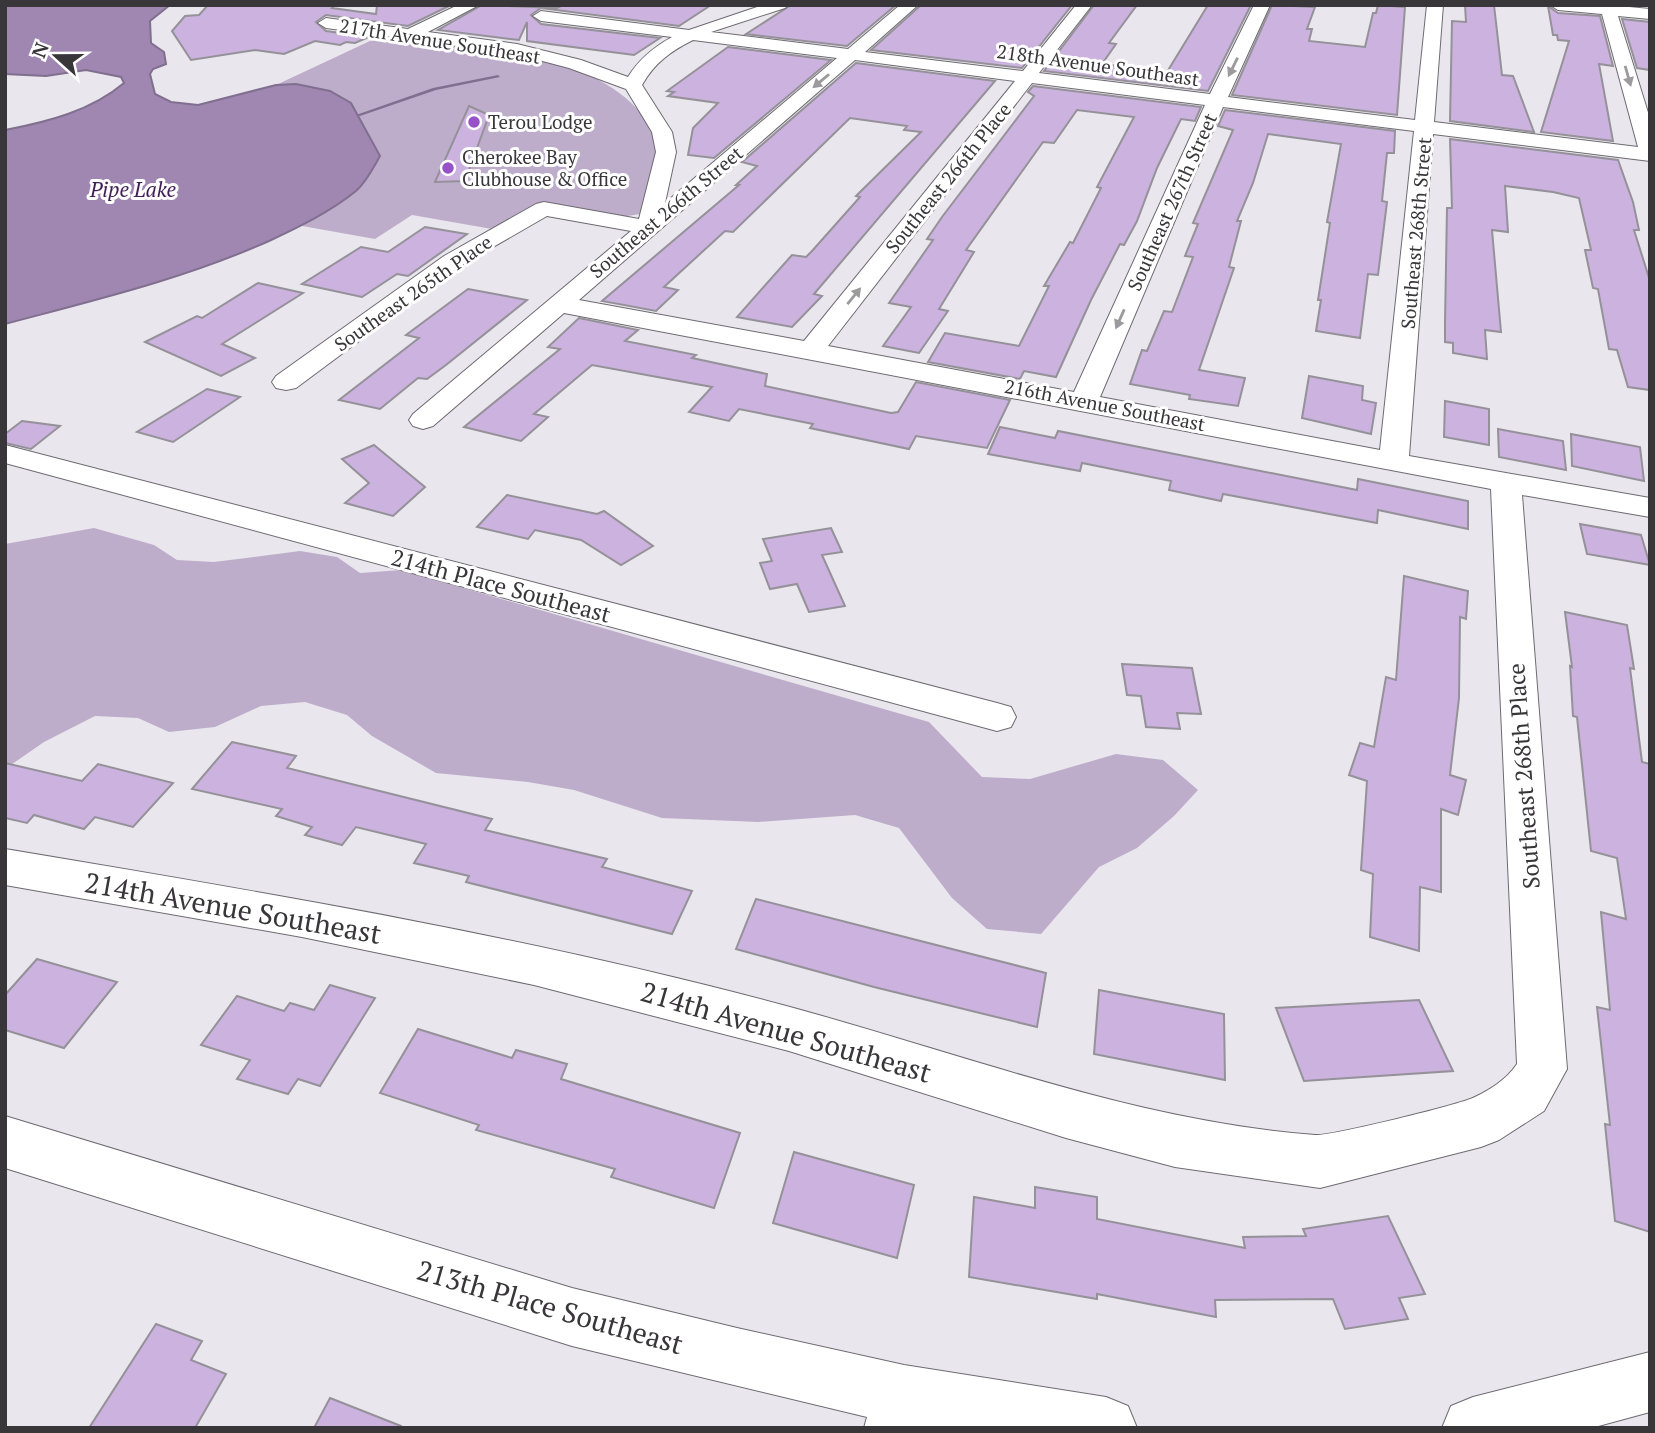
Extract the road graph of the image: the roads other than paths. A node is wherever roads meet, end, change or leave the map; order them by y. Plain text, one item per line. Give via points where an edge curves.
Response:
1 (471, 5) edge
2 (780, 5) edge
3 (910, 5) edge
4 (1084, 5) edge
5 (1262, 5) edge
6 (1435, 5) edge
7 (1558, 5) edge
8 (360, 9) dead end
9 (1609, 10) junction
10 (638, 12) dead end
11 (1650, 14) edge
12 (541, 16) dead end
13 (614, 26) junction
14 (410, 35) junction
15 (694, 35) junction
16 (852, 54) junction
17 (1029, 76) junction
18 (633, 85) junction
19 (1216, 102) junction
20 (1426, 128) junction
21 (1650, 154) edge
22 (648, 227) junction
23 (559, 304) junction
24 (812, 349) junction
25 (286, 382) dead end
26 (1084, 401) junction
27 (423, 420) dead end
28 (5, 454) edge
29 (1394, 460) junction
30 (1506, 483) junction
31 (1650, 508) edge
32 (998, 717) dead end
33 (5, 867) edge
34 (1542, 1069) joint
35 (5, 1142) edge
36 (1650, 1382) edge
37 (900, 1412) edge
38 (1106, 1428) edge
39 (1472, 1428) edge

1 - 14 street
2 - 15 street
3 - 16 street, Southeast 266th Street
4 - 17 street, Southeast 266th Place
5 -> 19 street, Southeast 267th Street
6 - 20 street, Southeast 268th Street
7 - 9 street
8 - 14 street, 217th Avenue Southeast via 326,23
9 - 11 street
9 -> 21 street
10 - 13 street
12 - 13 street, 218th Avenue Southeast
13 - 15 street, 218th Avenue Southeast
14 - 18 street, 217th Avenue Southeast via 517,49
15 - 16 street, 218th Avenue Southeast
15 - 18 street via 654,54
16 - 17 street, 218th Avenue Southeast
16 -> 22 street, Southeast 266th Street
17 - 19 street, 218th Avenue Southeast
24 -> 17 street, Southeast 266th Place
18 - 22 street via 662,132 666,152
19 - 20 street, 218th Avenue Southeast
19 -> 26 street, Southeast 267th Street
20 - 21 street, 218th Avenue Southeast
20 - 29 street, Southeast 268th Street
22 - 23 street, Southeast 266th Street
22 - 25 street, Southeast 265th Place via 544,209 453,261
23 - 24 street, 216th Avenue Southeast
23 - 27 street, Southeast 266th Street
24 - 26 street, 216th Avenue Southeast
26 - 29 street, 216th Avenue Southeast
28 - 32 street, 214th Place Southeast
29 - 30 street, 216th Avenue Southeast
30 - 31 street, 216th Avenue Southeast
30 - 34 street, Southeast 268th Place
33 - 34 street, 214th Avenue Southeast via 302,918 534,965 789,1029 1114,1125 1175,1140 1320,1162 1481,1122 1526,1094
35 - 37 street, 213th Place Southeast via 572,1317 737,1358
36 - 39 street
37 - 38 street, 213th Place Southeast

